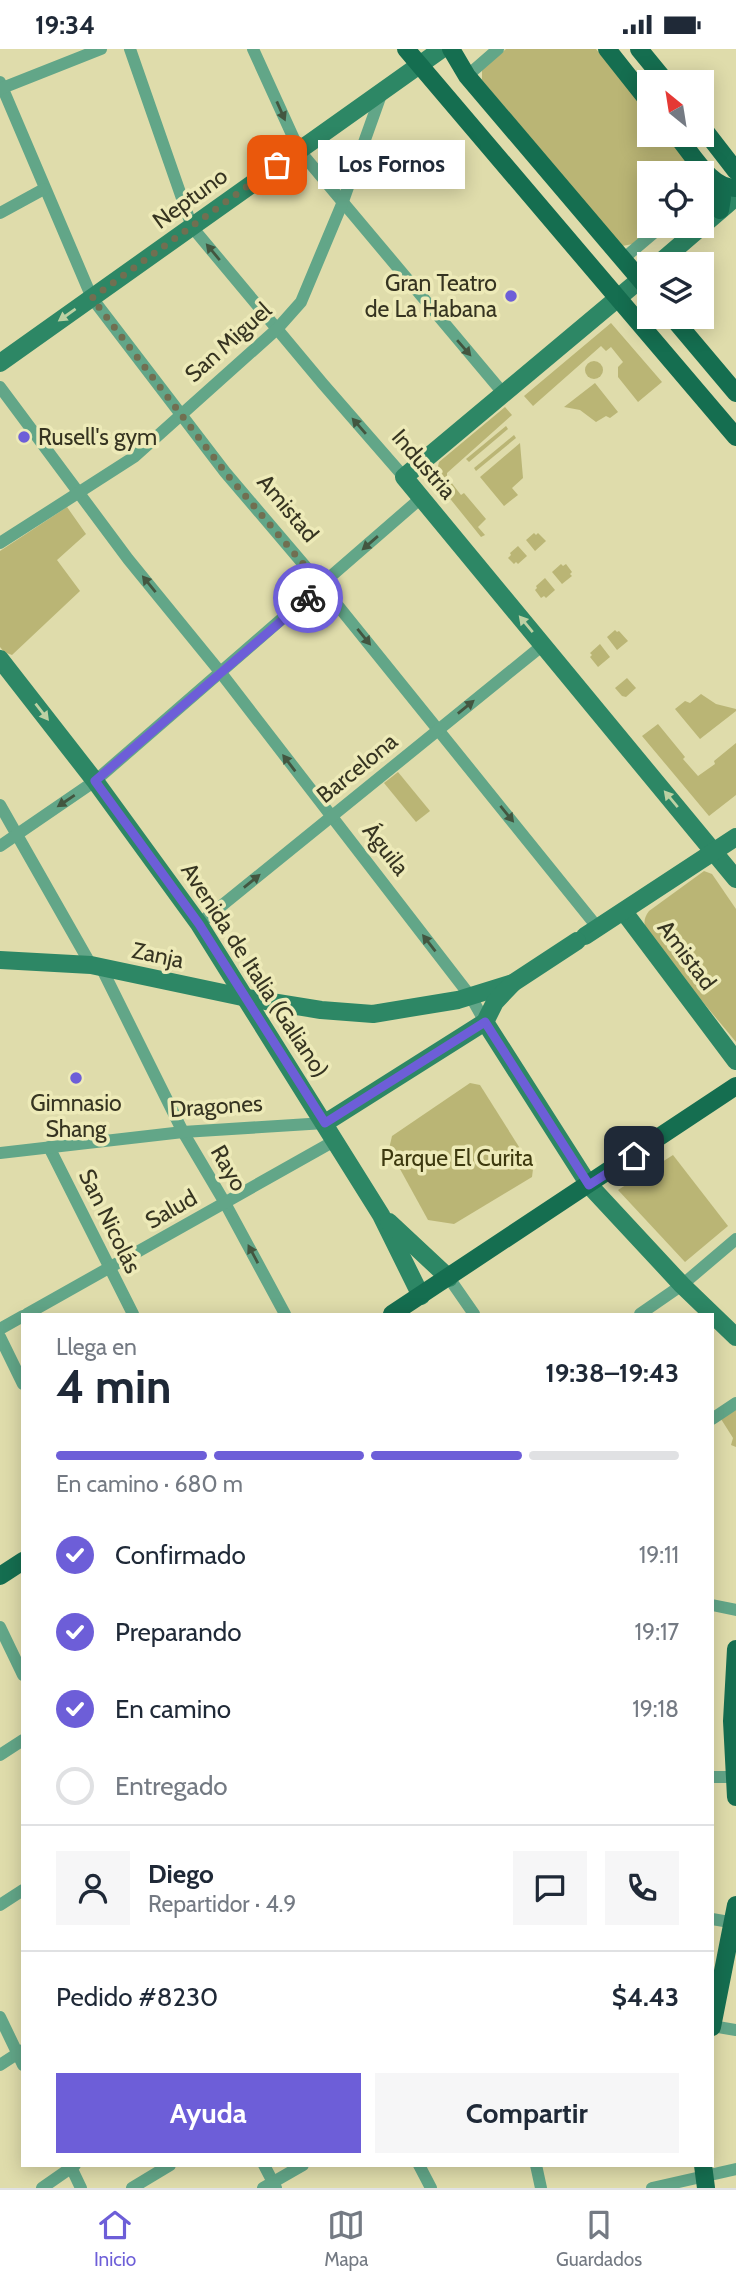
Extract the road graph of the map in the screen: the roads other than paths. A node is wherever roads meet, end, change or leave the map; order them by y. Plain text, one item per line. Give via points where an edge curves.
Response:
1 (101, 49) edge
2 (130, 49) edge
3 (253, 49) edge
4 (406, 49) edge
5 (442, 49) edge
6 (451, 49) edge
7 (498, 49) edge
8 (607, 49) edge
9 (639, 49) edge
10 (67, 54) edge
11 (419, 65) junction
12 (656, 70) edge
13 (467, 76) junction
14 (1, 86) edge
15 (637, 86) edge
16 (382, 92) junction
17 (714, 143) edge
18 (299, 150) junction
19 (736, 171) edge
20 (554, 179) junction
21 (714, 187) edge
22 (736, 188) edge
23 (44, 189) junction
24 (714, 191) edge
25 (736, 197) edge
26 (532, 198) junction
27 (342, 204) junction
28 (720, 210) junction
29 (0, 213) edge
30 (192, 227) junction
31 (648, 238) edge
32 (672, 252) edge
33 (623, 259) junction
34 (637, 272) edge
35 (637, 286) edge
36 (92, 298) junction
37 (617, 299) junction
38 (277, 329) junction
39 (682, 329) edge
40 (0, 363) edge
41 (0, 387) edge
42 (503, 393) junction
43 (736, 393) edge
44 (181, 414) junction
45 (736, 437) edge
46 (404, 478) junction
47 (78, 492) junction
48 (421, 498) junction
49 (0, 543) edge
50 (322, 586) junction
51 (543, 645) junction
52 (2, 666) edge
53 (221, 673) junction
54 (439, 729) junction
55 (95, 781) junction
56 (0, 805) edge
57 (330, 817) junction
58 (18, 834) junction
59 (736, 837) edge
60 (0, 846) edge
61 (715, 852) junction
62 (736, 879) edge
63 (624, 912) junction
64 (199, 924) junction
65 (587, 935) junction
66 (0, 960) edge
67 (96, 966) junction
68 (513, 983) junction
69 (471, 997) junction
70 (247, 998) junction
71 (485, 1022) junction
72 (736, 1061) edge
73 (736, 1086) edge
74 (325, 1123) junction
75 (183, 1132) junction
76 (335, 1140) junction
77 (49, 1147) junction
78 (0, 1153) edge
79 (589, 1185) junction
80 (225, 1203) junction
81 (381, 1215) junction
82 (736, 1239) edge
83 (109, 1269) junction
84 (449, 1278) junction
85 (682, 1285) junction
86 (421, 1296) junction
87 (29, 1313) edge
88 (131, 1313) edge
89 (284, 1313) edge
90 (394, 1313) edge
91 (473, 1313) edge
92 (641, 1313) edge
93 (711, 1313) edge
94 (714, 1316) edge
95 (21, 1317) edge
96 (0, 1329) edge
97 (0, 1337) edge
98 (736, 1337) edge
99 (21, 1380) edge
100 (736, 1403) edge
101 (714, 1418) edge
102 (21, 1562) edge
103 (0, 1576) edge
104 (714, 1605) edge
105 (736, 1610) edge
106 (0, 1627) edge
107 (736, 1649) edge
108 (21, 1671) edge
109 (21, 1741) edge
110 (0, 1755) edge
111 (714, 1777) edge
112 (736, 1777) edge
113 (736, 1797) edge
114 (21, 1891) edge
115 (0, 1905) edge
116 (735, 1917) edge
117 (714, 1919) edge
118 (0, 2017) edge
119 (714, 2017) edge
120 (714, 2026) edge
121 (736, 2030) edge
122 (21, 2056) edge
123 (0, 2065) edge
124 (71, 2167) edge
125 (72, 2167) edge
126 (167, 2167) edge
127 (265, 2167) edge
128 (300, 2167) edge
129 (420, 2167) edge
130 (536, 2167) edge
131 (736, 2169) edge
132 (704, 2176) edge
133 (271, 2186) edge
134 (42, 2188) edge
135 (81, 2188) edge
136 (132, 2188) edge
137 (431, 2188) edge
138 (541, 2188) edge
139 (652, 2188) edge

1 - 10 street
2 - 30 street, Industria
3 -> 18 street
4 - 11 main road
5 - 11 street, Neptuno
6 - 13 main road
7 - 13 street
8 - 15 main road
9 - 12 main road
10 - 14 street
11 - 16 street, Neptuno
11 - 26 main road
13 - 20 main road
14 - 23 street, Amistad
16 - 18 street, Neptuno
16 - 27 street, San Miguel
17 - 19 main road
18 - 27 street
18 - 30 street, Neptuno
20 - 26 main road
20 - 33 main road
21 - 22 main road
23 - 29 street
23 - 36 street, Amistad
24 - 28 main road via 722,198
25 - 28 street
26 - 37 main road
27 - 38 street, San Miguel via 301,302
27 -> 42 street
28 - 32 street
30 - 36 street, Neptuno
38 -> 30 street, Industria
31 - 33 street
33 - 34 main road
35 - 37 street
36 -> 40 street, Neptuno
36 - 44 street, Amistad
37 - 42 street
37 - 45 main road
38 - 44 street, San Miguel
46 -> 38 street, Industria
39 - 43 main road
41 - 47 street, Águila
42 - 46 street
44 - 47 street, San Miguel via 134,457
44 - 50 street, Amistad
46 - 48 street, Industria
47 - 49 street, San Miguel
53 -> 47 street, Águila
48 -> 50 street
51 -> 48 street, Industria
50 - 53 street
50 -> 54 street, Amistad
54 -> 51 street, Barcelona
61 -> 51 street, Industria
52 -> 55 street, Avenida de Italia (Galiano)
53 - 55 street
57 -> 53 street, Águila
54 - 57 street, Barcelona
54 -> 65 street, Amistad
55 -> 58 street
55 - 64 street, Avenida de Italia (Galiano)
56 - 58 street, Rayo
64 -> 57 street, Barcelona
69 -> 57 street, Águila
58 - 60 street
58 - 67 street, Rayo
59 - 61 street, Dragones
61 - 62 street, Industria
61 - 63 street, Dragones
63 - 65 street, Dragones
63 - 72 street, Amistad
64 - 70 street, Avenida de Italia (Galiano)
65 - 68 street, Dragones
66 - 67 street, Zanja
67 - 70 street, Zanja
67 - 75 street, Rayo
68 - 69 street, Dragones
68 - 71 street, Dragones via 495,1002
69 - 70 street, Zanja via 373,1014
69 - 71 street, Águila
70 - 74 street, Avenida de Italia (Galiano)
71 - 74 street, Dragones
71 - 79 street, Águila
73 - 79 main road
74 - 75 street, Dragones
74 - 76 street, Avenida de Italia (Galiano)
75 - 77 street, Dragones
75 - 80 street, Rayo
76 - 80 street, Salud
76 - 81 street, Avenida de Italia (Galiano)
77 - 78 street, Dragones
77 - 83 street, San Nicolás
79 - 84 main road
79 - 85 street, Águila
80 - 83 street, Salud
89 -> 80 street, Rayo
81 - 84 street, Avenida de Italia (Galiano)
81 - 86 street, Avenida de Italia (Galiano)
82 - 85 street
83 - 87 street, Salud
83 - 88 street, San Nicolás
84 - 86 main road
84 - 91 street
85 - 92 street
85 - 93 street, Águila
86 - 90 main road
94 - 98 street, Águila
95 - 96 street, Salud
97 - 99 street
100 - 101 street
102 - 103 main road
104 - 105 street
106 - 108 street
107 - 112 main road via 732,1709
109 - 110 street
111 - 112 street
112 - 113 main road
114 - 115 street
116 - 117 street
116 - 119 main road
118 - 122 street
120 - 121 street
122 - 123 street
124 - 134 street
125 - 135 street
126 - 136 street
127 - 133 street
128 - 133 street
129 - 137 street
130 - 138 street
131 - 132 street
132 - 139 street

